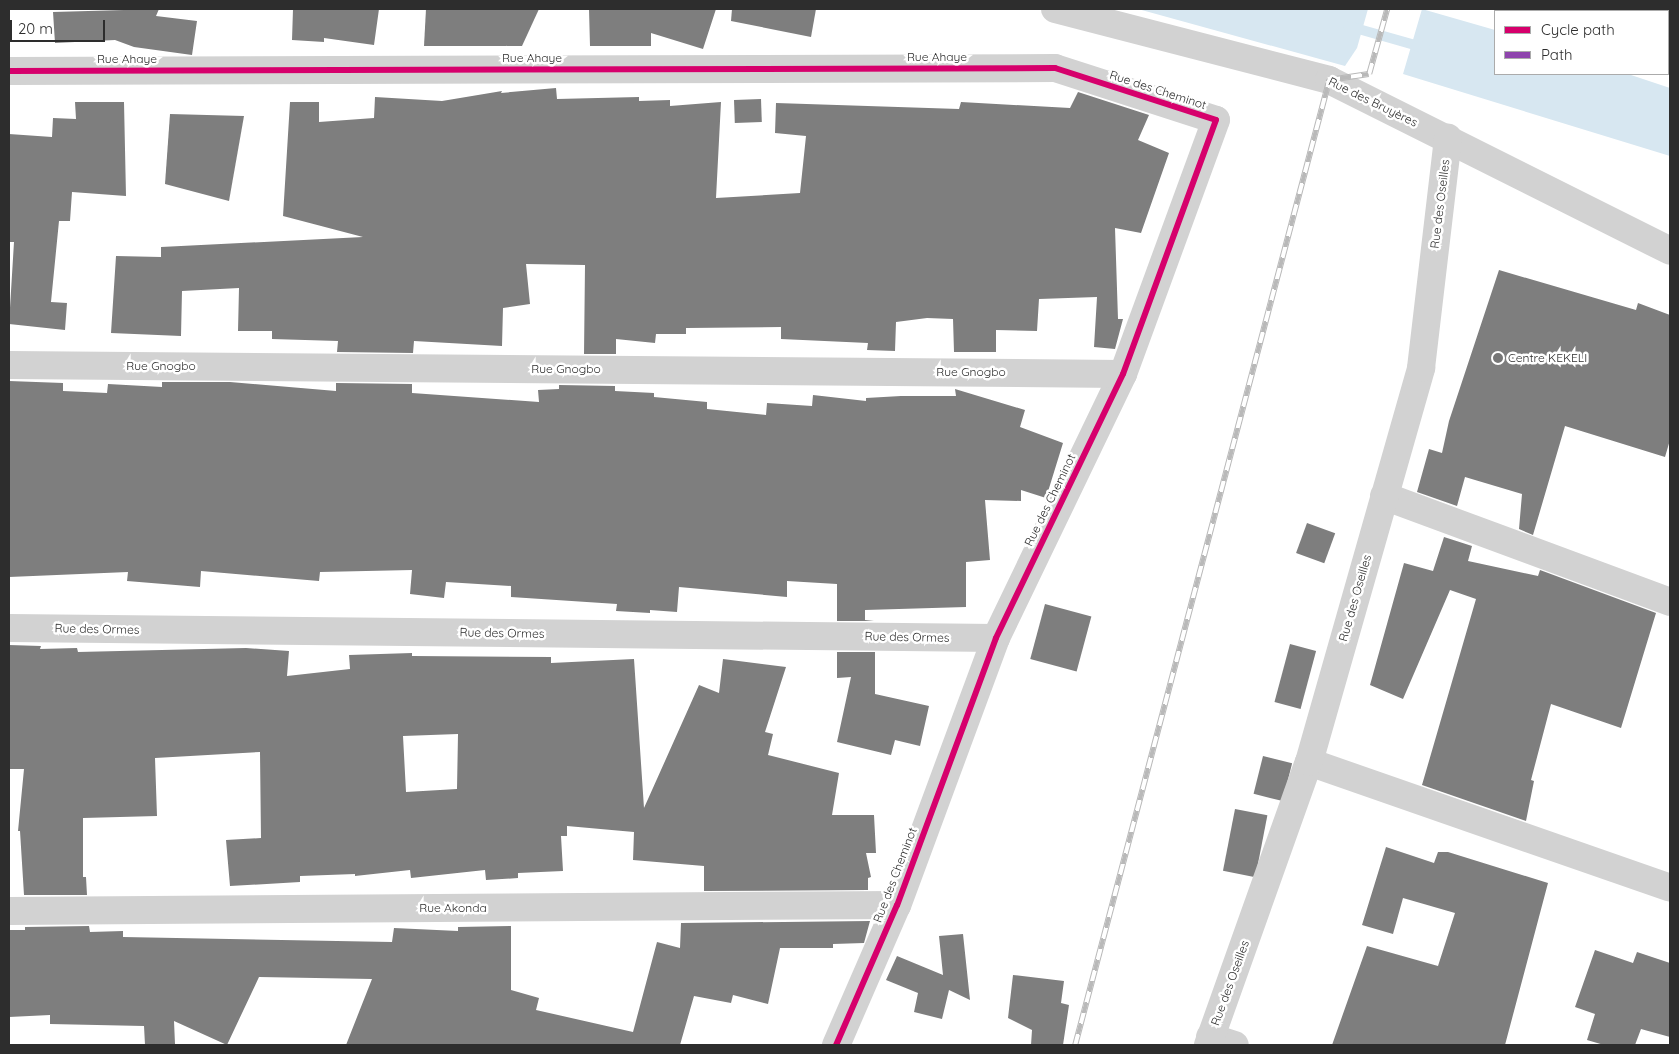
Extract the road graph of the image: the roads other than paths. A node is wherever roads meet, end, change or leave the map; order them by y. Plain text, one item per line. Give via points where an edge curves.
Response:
1 (1055, 9) edge
2 (1055, 68) joint
3 (9, 71) edge
4 (1448, 138) junction
5 (1670, 251) edge
6 (9, 365) edge
7 (1123, 374) junction
8 (1384, 496) junction
9 (1670, 602) edge
10 (9, 628) edge
11 (996, 638) junction
12 (1309, 762) junction
13 (1670, 888) edge
14 (897, 905) junction
15 (9, 910) edge
16 (1218, 1043) edge
17 (836, 1045) edge

1 - 4 street, Rue des Bruyères via 1329,80
2 - 3 street, Rue Ahaye
2 - 7 street, Rue des Cheminot via 1216,120
4 - 5 street, Rue des Bruyères
4 - 8 street, Rue des Oseilles via 1421,368
6 - 7 street, Rue Gnogbo
7 - 11 street, Rue des Cheminot
8 - 9 street
8 - 12 street, Rue des Oseilles
10 - 11 street, Rue des Ormes
11 - 14 street, Rue des Cheminot
12 - 13 street
12 - 16 street, Rue des Oseilles
14 - 15 street, Rue Akonda
14 - 17 street, Rue des Cheminot

